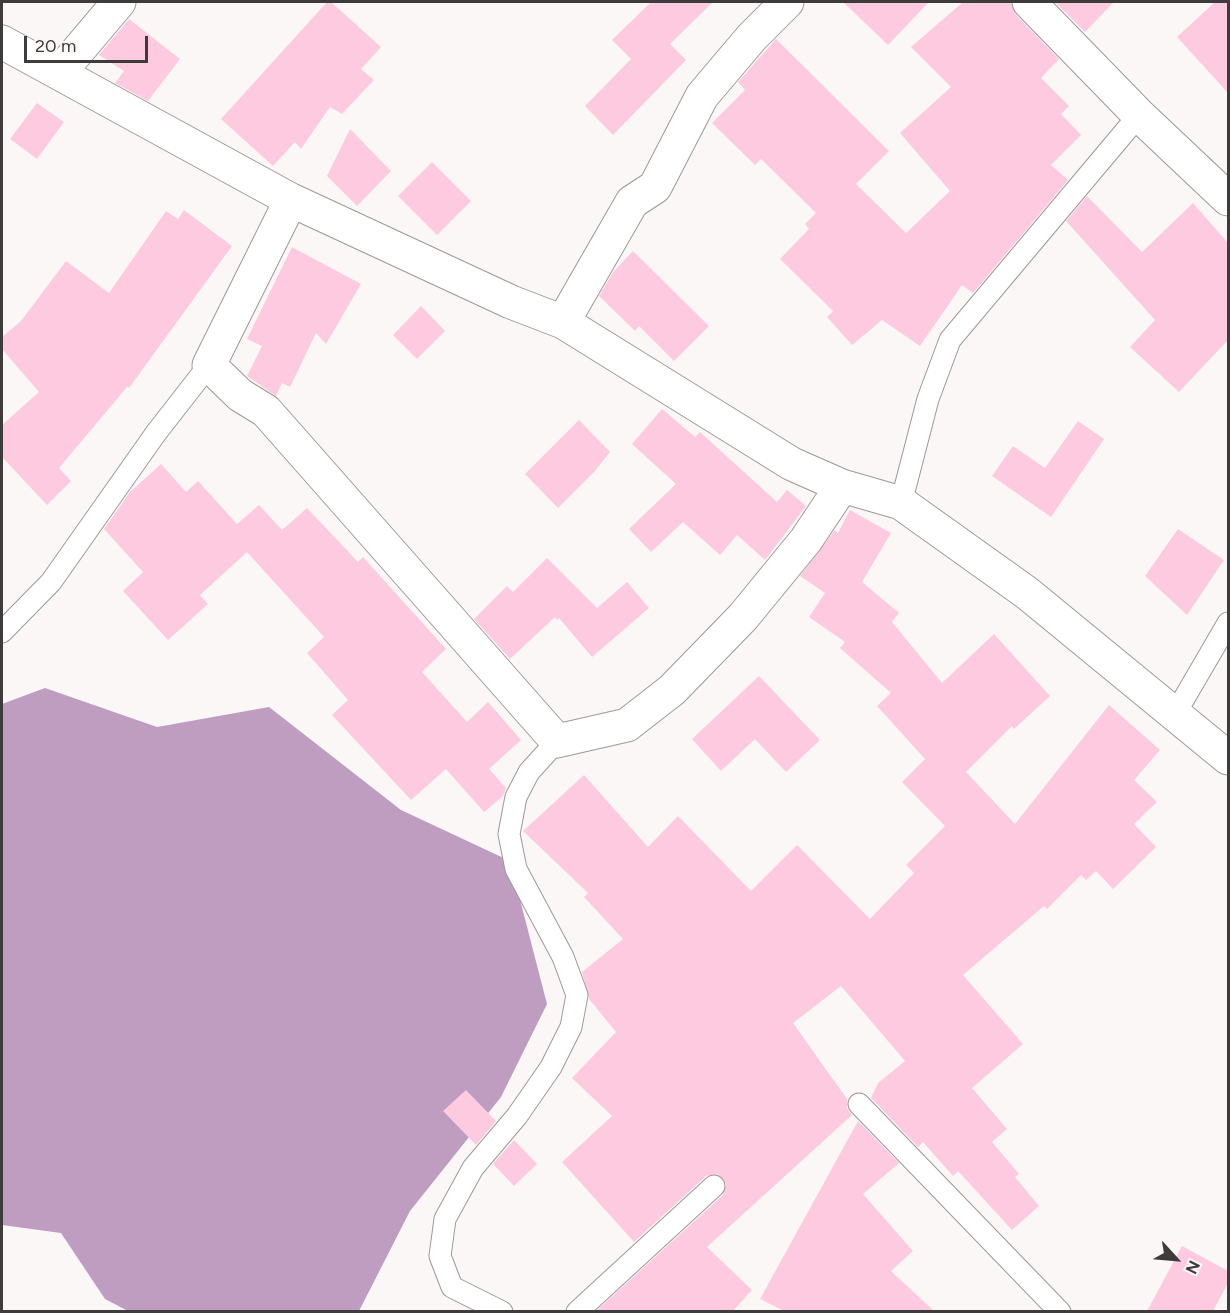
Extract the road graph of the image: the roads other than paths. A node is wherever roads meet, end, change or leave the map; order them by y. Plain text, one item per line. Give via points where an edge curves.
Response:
1 (119, 2) edge
2 (787, 2) edge
3 (1029, 2) edge
4 (2, 42) edge
5 (59, 74) junction
6 (1139, 115) junction
7 (291, 200) junction
8 (1228, 200) edge
9 (562, 322) junction
10 (209, 365) junction
11 (842, 486) junction
12 (901, 503) junction
13 (1228, 623) edge
14 (2, 633) edge
15 (1175, 714) junction
16 (557, 741) junction
17 (1228, 758) edge
18 (859, 1104) dead end
19 (714, 1186) dead end
20 (502, 1311) edge
21 (577, 1311) edge
22 (1060, 1311) edge

1 - 5 street
2 - 9 street via 702,96 655,187 632,202
3 - 6 street
4 - 5 street
5 - 7 street
6 - 8 street
6 - 12 lane via 950,340 928,399
7 - 9 street
7 - 10 street
9 - 11 street via 792,464
10 - 14 lane via 51,582
10 - 16 street via 240,395 266,411
11 - 12 street
11 - 16 street via 806,540 743,617 672,690 627,725
12 - 15 street via 1027,593
13 - 15 lane
15 - 17 street
16 - 20 lane via 520,788 509,834 516,869 563,957 577,995 571,1027 531,1097 473,1168 446,1219 440,1256 452,1287
18 - 22 lane
19 - 21 lane

